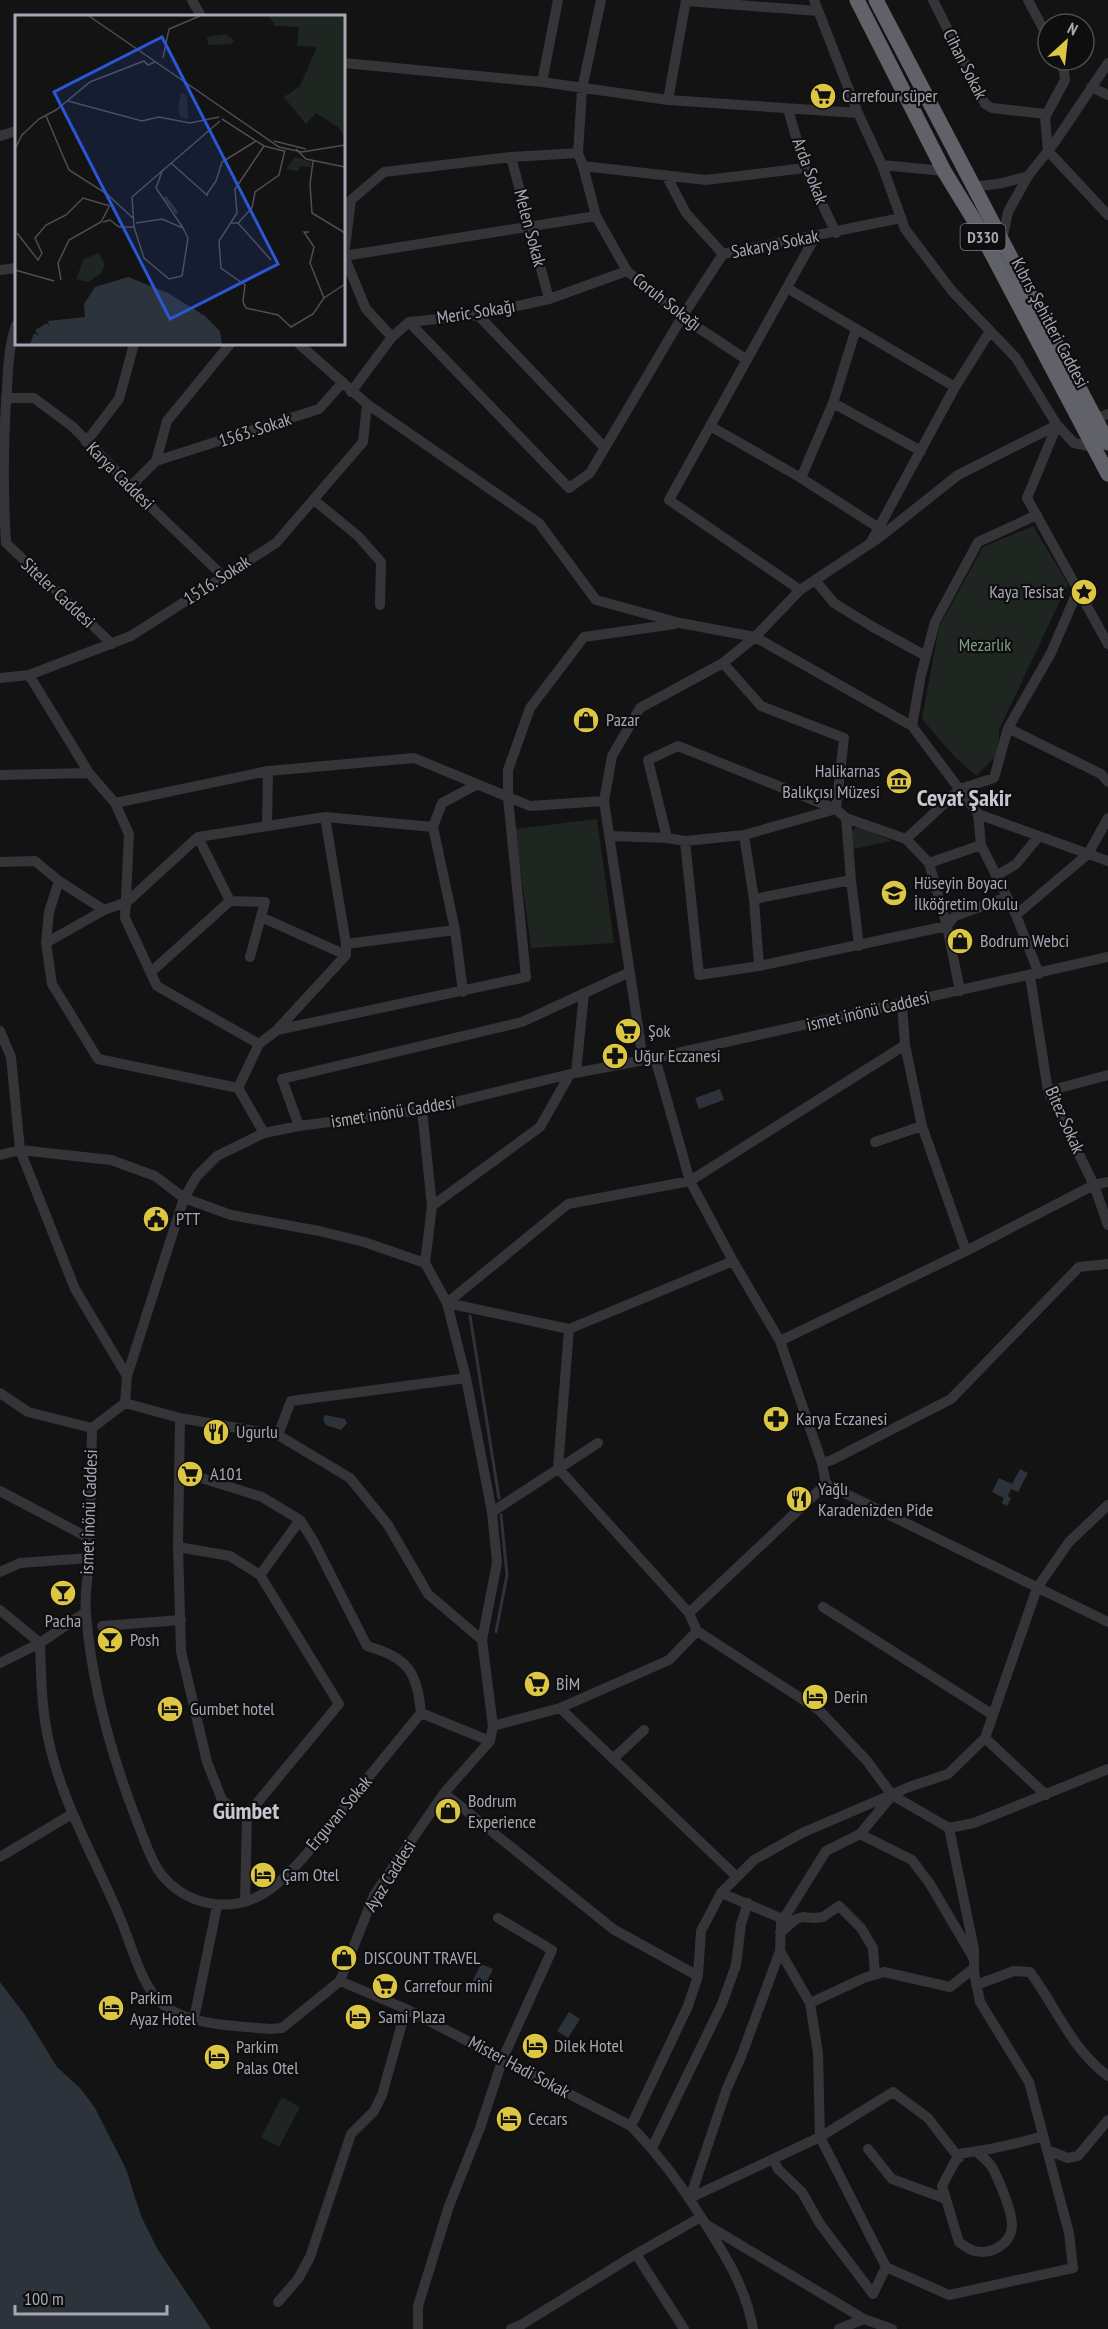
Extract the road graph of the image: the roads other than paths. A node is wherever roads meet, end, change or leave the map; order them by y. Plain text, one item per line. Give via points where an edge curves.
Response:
1 (192, 0) edge
2 (558, 0) edge
3 (601, 0) edge
4 (686, 0) edge
5 (857, 0) edge
6 (876, 0) edge
7 (933, 0) edge
8 (1028, 0) edge
9 (816, 5) edge
10 (200, 15) edge
11 (1036, 15) edge
12 (345, 63) edge
13 (1108, 63) edge
14 (1064, 72) edge
15 (542, 82) junction
16 (1091, 87) junction
17 (582, 89) junction
18 (1108, 95) edge
19 (668, 100) junction
20 (788, 109) junction
21 (858, 113) junction
22 (1046, 114) junction
23 (15, 131) edge
24 (0, 136) edge
25 (1048, 151) junction
26 (578, 153) junction
27 (511, 157) junction
28 (882, 165) junction
29 (584, 166) junction
30 (805, 168) junction
31 (944, 171) junction
32 (666, 175) junction
33 (1028, 176) junction
34 (973, 187) junction
35 (1108, 215) edge
36 (596, 216) junction
37 (901, 218) junction
38 (529, 228) junction
39 (836, 233) junction
40 (815, 237) junction
41 (1002, 242) junction
42 (345, 248) edge
43 (723, 254) junction
44 (345, 256) edge
45 (345, 258) edge
46 (15, 268) edge
47 (0, 270) edge
48 (627, 271) junction
49 (787, 288) junction
50 (549, 299) junction
51 (478, 315) junction
52 (682, 317) junction
53 (409, 322) junction
54 (15, 329) edge
55 (856, 329) junction
56 (990, 331) junction
57 (392, 337) junction
58 (134, 345) edge
59 (229, 345) edge
60 (300, 345) edge
61 (747, 360) junction
62 (343, 382) junction
63 (955, 387) junction
64 (351, 392) junction
65 (4, 400) edge
66 (833, 403) junction
67 (367, 404) junction
68 (1102, 417) edge
69 (1057, 425) junction
70 (710, 426) junction
71 (86, 442) junction
72 (1104, 443) edge
73 (604, 447) junction
74 (921, 451) junction
75 (156, 461) junction
76 (1108, 474) edge
77 (801, 478) junction
78 (131, 486) junction
79 (314, 500) junction
80 (1037, 515) junction
81 (879, 528) junction
82 (871, 544) junction
83 (391, 556) dead end
84 (381, 562) junction
85 (223, 576) junction
86 (815, 580) junction
87 (801, 590) junction
88 (1078, 590) junction
89 (380, 605) dead end
90 (680, 623) junction
91 (755, 637) junction
92 (112, 644) junction
93 (1108, 644) edge
94 (926, 656) junction
95 (723, 663) junction
96 (29, 675) junction
97 (0, 678) edge
98 (912, 726) junction
99 (1008, 728) junction
100 (268, 771) junction
101 (89, 773) junction
102 (0, 775) edge
103 (1106, 776) edge
104 (476, 785) junction
105 (960, 789) junction
106 (507, 798) junction
107 (604, 801) junction
108 (115, 803) junction
109 (836, 809) junction
110 (978, 814) junction
111 (325, 817) junction
112 (846, 818) junction
113 (1108, 818) edge
114 (267, 825) junction
115 (433, 827) junction
116 (744, 835) junction
117 (610, 836) junction
118 (1039, 836) junction
119 (198, 837) junction
120 (667, 838) junction
121 (906, 839) junction
122 (685, 841) junction
123 (981, 845) junction
124 (1088, 854) junction
125 (1108, 861) edge
126 (0, 862) edge
127 (929, 863) junction
128 (996, 876) junction
129 (851, 880) junction
130 (59, 881) junction
131 (1007, 897) junction
132 (754, 899) junction
133 (230, 901) junction
134 (127, 902) junction
135 (104, 910) junction
136 (1016, 915) junction
137 (261, 918) junction
138 (947, 926) junction
139 (455, 930) junction
140 (46, 943) junction
141 (859, 946) junction
142 (346, 950) junction
143 (250, 957) dead end
144 (1108, 957) edge
145 (759, 966) junction
146 (151, 972) junction
147 (630, 972) junction
148 (1035, 975) junction
149 (960, 991) junction
150 (463, 992) junction
151 (584, 993) junction
152 (902, 1004) junction
153 (277, 1030) junction
154 (0, 1031) edge
155 (260, 1044) junction
156 (905, 1045) junction
157 (655, 1058) junction
158 (643, 1060) junction
159 (573, 1074) junction
160 (1108, 1075) edge
161 (238, 1088) junction
162 (1048, 1091) junction
163 (422, 1110) junction
164 (299, 1126) junction
165 (922, 1126) junction
166 (264, 1133) junction
167 (875, 1142) dead end
168 (20, 1150) junction
169 (0, 1155) edge
170 (690, 1181) junction
171 (1108, 1182) edge
172 (1094, 1185) junction
173 (184, 1198) junction
174 (432, 1206) junction
175 (1108, 1225) edge
176 (966, 1251) junction
177 (733, 1261) junction
178 (425, 1263) junction
179 (1108, 1264) edge
180 (447, 1303) junction
181 (569, 1329) junction
182 (780, 1341) junction
183 (127, 1376) junction
184 (466, 1378) junction
185 (0, 1393) edge
186 (125, 1403) junction
187 (180, 1418) junction
188 (92, 1428) junction
189 (278, 1435) junction
190 (598, 1443) dead end
191 (822, 1463) junction
192 (558, 1468) junction
193 (179, 1471) junction
194 (826, 1484) junction
195 (0, 1491) edge
196 (1108, 1505) edge
197 (492, 1512) junction
198 (300, 1520) junction
199 (89, 1538) junction
200 (178, 1547) junction
201 (89, 1558) junction
202 (0, 1572) edge
203 (260, 1575) junction
204 (1037, 1588) junction
205 (823, 1607) dead end
206 (0, 1610) edge
207 (86, 1612) junction
208 (689, 1613) junction
209 (181, 1620) junction
210 (1108, 1622) edge
211 (102, 1626) dead end
212 (697, 1631) junction
213 (482, 1640) junction
214 (40, 1643) junction
215 (0, 1663) edge
216 (560, 1708) junction
217 (421, 1713) junction
218 (993, 1715) junction
219 (494, 1726) junction
220 (644, 1730) dead end
221 (985, 1738) junction
222 (490, 1741) junction
223 (613, 1759) junction
224 (1108, 1769) edge
225 (444, 1792) junction
226 (892, 1795) junction
227 (1046, 1796) junction
228 (72, 1814) junction
229 (247, 1815) junction
230 (949, 1828) junction
231 (860, 1834) junction
232 (0, 1857) edge
233 (736, 1876) junction
234 (721, 1893) junction
235 (245, 1902) junction
236 (748, 1903) junction
237 (217, 1906) junction
238 (498, 1918) dead end
239 (783, 1920) junction
240 (780, 1933) junction
241 (780, 1951) junction
242 (974, 1963) junction
243 (875, 1974) junction
244 (698, 1976) junction
245 (340, 1981) junction
246 (976, 1985) junction
247 (810, 2003) junction
248 (406, 2009) junction
249 (194, 2019) junction
250 (503, 2058) junction
251 (1108, 2076) edge
252 (1108, 2120) edge
253 (631, 2126) junction
254 (1043, 2136) junction
255 (820, 2137) junction
256 (652, 2148) junction
257 (868, 2149) dead end
258 (1047, 2150) junction
259 (977, 2152) junction
260 (958, 2158) junction
261 (773, 2159) junction
262 (690, 2198) junction
263 (946, 2199) junction
264 (704, 2221) junction
265 (636, 2254) junction
266 (886, 2267) junction
267 (278, 2302) dead end
268 (864, 2319) junction
269 (418, 2329) edge
270 (511, 2329) edge
271 (682, 2329) edge
272 (753, 2329) edge
273 (839, 2329) edge
274 (892, 2329) edge

1 - 10 street
2 - 15 street
3 - 17 street, Coruh Sokağı
4 - 9 street
4 - 19 street
5 - 31 highway, Kıbrıs Şehitleri Caddesi / D330
6 - 34 highway, Kıbrıs Şehitleri Caddesi / D330
7 - 22 street, Cihan Sokak via 985,104
8 - 11 street
9 - 21 street
12 - 15 street
13 - 16 street
14 - 22 street via 1065,80
15 - 17 street
16 - 18 street
16 - 25 street
17 - 19 street
17 - 26 street, Coruh Sokağı
19 - 20 street
20 - 21 street
20 - 30 street, Arda Sokak
21 - 28 street
22 - 25 street
23 - 24 street
25 - 33 street
25 - 35 street
26 - 27 street
26 - 29 street, Coruh Sokağı
27 - 38 street, Melen Sokak
27 - 42 street via 384,172 351,200
28 - 31 street
28 - 37 street
29 - 32 street
29 - 36 street, Coruh Sokağı
30 - 32 street via 706,180
30 - 39 street, Arda Sokak
31 - 72 highway, Kıbrıs Şehitleri Caddesi / D330
32 - 43 street via 686,213
33 - 34 street
33 - 41 street via 1008,212
34 - 41 highway, Kıbrıs Şehitleri Caddesi / D330
36 - 38 street
36 - 48 street, Coruh Sokağı
37 - 39 street, Sakarya Sokak
37 - 56 street via 905,229 952,291
38 - 44 street
38 - 50 street, Melen Sokak
39 - 40 street, Sakarya Sokak
40 - 43 street, Sakarya Sokak
40 - 49 street
41 - 68 highway, Kıbrıs Şehitleri Caddesi / D330
43 - 52 street, Sakarya Sokak
45 - 57 street via 366,309
46 - 47 street
48 - 50 street, Meric Sokağı
48 - 52 street, Coruh Sokağı
49 - 55 street
49 - 61 street
50 - 51 street, Meric Sokağı
51 - 53 street, Meric Sokağı
51 - 73 street
52 - 61 street, Coruh Sokağı
52 - 73 street, Sakarya Sokak
53 - 57 street
53 - 73 street, Sakarya Sokak via 569,488 590,474
54 - 65 street, Siteler Caddesi
55 - 63 street
55 - 66 street
56 - 63 street
56 - 69 street via 1016,358
57 - 64 street
58 - 71 street via 119,399
59 - 75 street via 167,421
60 - 62 street
61 - 70 street
62 - 64 street
62 - 75 street, 1563. Sokak via 320,409
63 - 74 street
64 - 67 street
65 - 71 street, Karya Caddesi via 34,398 73,427
65 - 92 street, Siteler Caddesi via 6,543
66 - 74 street
66 - 77 street
67 - 79 street, 1516. Sokak via 363,442
67 - 90 street via 539,523 596,600
68 - 72 highway, Kıbrıs Şehitleri Caddesi / D330
69 - 72 street via 1074,442
69 - 80 street via 1027,498
69 - 82 street via 958,475
70 - 77 street
70 - 87 street via 669,500
71 - 78 street, Karya Caddesi
72 - 76 highway, Kıbrıs Şehitleri Caddesi / D330
74 - 81 street
75 - 78 street
77 - 81 street
78 - 85 street, Karya Caddesi
79 - 84 street via 358,536
79 - 85 street, 1516. Sokak via 276,543
80 - 88 street
80 - 94 street via 978,542 935,622
81 - 82 street
82 - 86 street
83 - 84 street
84 - 89 street
85 - 92 street, 1516. Sokak via 131,636
86 - 87 street
86 - 94 street via 834,603
87 - 91 street
88 - 93 street
88 - 99 street via 1051,653
90 - 91 street
90 - 106 street via 584,637 530,708 508,770
91 - 95 street
91 - 98 street
92 - 96 street, 1516. Sokak
94 - 98 street
95 - 107 street via 640,708 612,756
95 - 109 street via 761,706 844,738
96 - 97 street, 1516. Sokak
96 - 101 street
98 - 105 street
99 - 103 street
99 - 105 street via 994,778
100 - 104 street via 414,758
100 - 108 street
100 - 114 street
101 - 102 street
101 - 108 street
104 - 106 street
104 - 115 street via 442,802
105 - 110 street
105 - 121 street
106 - 107 street via 530,806
106 - 150 street via 526,977
107 - 117 street
108 - 134 street via 129,834
109 - 112 street
109 - 116 street
109 - 120 street via 678,746 648,760
110 - 118 street
110 - 123 street
111 - 114 street
111 - 115 street
111 - 142 street
112 - 121 street
112 - 129 street
113 - 124 street
114 - 119 street
115 - 139 street
116 - 122 street
116 - 132 street
117 - 120 street
117 - 147 street
118 - 124 street
118 - 128 street via 1016,864
119 - 133 street
119 - 134 street
120 - 122 street
121 - 127 street
122 - 145 street via 699,975
123 - 127 street
123 - 128 street, Bitez Sokak
124 - 125 street
124 - 136 street
126 - 130 street via 35,861
127 - 138 street
128 - 131 street, Bitez Sokak
129 - 132 street
129 - 141 street
130 - 135 street
130 - 140 street via 49,912
131 - 136 street, Bitez Sokak
131 - 138 street via 955,916
132 - 145 street
133 - 137 street via 265,902
133 - 146 street
134 - 135 street
134 - 146 street via 125,918
135 - 140 street
136 - 148 street, Bitez Sokak
137 - 142 street
137 - 143 street
138 - 141 street
138 - 149 street
139 - 142 street
139 - 150 street
140 - 161 street via 52,984 98,1059
141 - 145 street
142 - 153 street
144 - 148 street, ismet inönü Caddesi
146 - 155 street via 157,986
147 - 151 street
147 - 158 street
148 - 149 street, ismet inönü Caddesi
148 - 162 street, Bitez Sokak
149 - 152 street, ismet inönü Caddesi
150 - 153 street
151 - 159 street
151 - 164 street via 522,1022 282,1079
152 - 156 street
152 - 157 street, ismet inönü Caddesi
153 - 155 street
154 - 168 street via 11,1057
155 - 161 street
156 - 165 street
156 - 170 street
157 - 158 street, ismet inönü Caddesi
157 - 170 street
158 - 159 street, ismet inönü Caddesi
159 - 163 street, ismet inönü Caddesi
159 - 174 street via 540,1127
160 - 162 street
161 - 166 street
162 - 172 street, Bitez Sokak
163 - 164 street, ismet inönü Caddesi
163 - 174 street
164 - 166 street, ismet inönü Caddesi
165 - 167 street
165 - 176 street
166 - 173 street, ismet inönü Caddesi via 217,1156 197,1176
168 - 169 street
168 - 173 street via 111,1160 155,1176
168 - 183 street via 75,1289
170 - 177 street
170 - 180 street via 568,1204
171 - 172 street
172 - 175 street, Bitez Sokak
172 - 176 street
173 - 178 street via 231,1215 364,1242
173 - 183 street, ismet inönü Caddesi
174 - 178 street
176 - 182 street
177 - 181 street
177 - 182 street
178 - 180 street, Ayaz Caddesi
179 - 191 street via 1079,1267 951,1399
180 - 181 street
180 - 184 street, Ayaz Caddesi
181 - 192 street
182 - 191 street
183 - 186 street, ismet inönü Caddesi
184 - 189 street via 291,1401
184 - 197 street, Ayaz Caddesi
185 - 188 street via 28,1412
186 - 187 street
186 - 188 street, ismet inönü Caddesi
187 - 189 street
187 - 193 street
188 - 199 street, ismet inönü Caddesi
189 - 213 street via 350,1478 388,1525 428,1594
190 - 192 street
191 - 194 street
192 - 197 street
192 - 208 street
193 - 198 street via 262,1497
193 - 200 street
194 - 204 street
194 - 208 street
195 - 199 street
196 - 204 street via 1069,1542
197 - 213 street, Ayaz Caddesi via 497,1563
198 - 203 street
198 - 217 street via 367,1646 386,1651 409,1667
199 - 201 street, ismet inönü Caddesi
200 - 203 street via 230,1556
200 - 209 street
201 - 202 street via 20,1563
201 - 207 street, ismet inönü Caddesi
203 - 229 street via 339,1704
204 - 210 street
204 - 218 street
205 - 218 street
206 - 214 street
207 - 214 street
207 - 237 street, Erguvan Sokak via 100,1703 124,1788 154,1864 176,1889
208 - 212 street
209 - 211 street
209 - 229 street via 186,1678 207,1762 222,1800
212 - 216 street via 669,1660
212 - 226 street via 819,1710 867,1761
213 - 219 street, Ayaz Caddesi
214 - 215 street
214 - 228 street, Ayaz Caddesi via 44,1720
216 - 219 street
216 - 223 street
217 - 222 street
217 - 235 street, Erguvan Sokak via 310,1849 272,1888
218 - 221 street
219 - 222 street, Ayaz Caddesi
220 - 223 street
221 - 226 street via 948,1774
221 - 227 street
222 - 225 street, Ayaz Caddesi
223 - 233 street
224 - 227 street
225 - 244 street via 613,1929
225 - 245 street, Ayaz Caddesi via 374,1894
226 - 230 street
226 - 231 street
226 - 233 street via 802,1833 754,1860
227 - 230 street via 974,1823
228 - 232 street
228 - 249 street, Ayaz Caddesi via 147,1985 160,2002
229 - 235 street
230 - 242 street
231 - 239 street via 826,1851
231 - 242 street via 912,1860 930,1884
233 - 234 street
234 - 236 street
234 - 244 street via 701,1931
235 - 237 street, Erguvan Sokak
236 - 239 street
236 - 256 street via 736,1965 722,2004
237 - 249 street
238 - 250 street via 552,1950
239 - 240 street
240 - 241 street
240 - 243 street via 796,1919 824,1917 839,1906 861,1928 873,1948
241 - 247 street
241 - 262 street
242 - 243 street via 950,1988 884,1972
242 - 246 street
243 - 247 street
244 - 253 street via 688,2006
245 - 248 street, Mister Hadi Sokak
245 - 249 street, Ayaz Caddesi via 282,2028
246 - 251 street via 1014,1971 1030,1972 1078,2049
246 - 254 street via 980,2002 1029,2082
247 - 255 street via 818,2053
248 - 250 street, Mister Hadi Sokak
248 - 267 street via 382,2095 374,2111 351,2134 310,2257
250 - 253 street, Mister Hadi Sokak
250 - 269 street via 445,2217 418,2306
252 - 258 street via 1078,2156 1068,2158
253 - 256 street, Mister Hadi Sokak
254 - 258 street
254 - 259 street
255 - 260 street via 893,2092 928,2118
255 - 261 street
255 - 266 street
256 - 262 street, Mister Hadi Sokak
257 - 263 street via 892,2179
258 - 266 street via 1069,2233 1073,2268 949,2295
259 - 260 street via 959,2154
259 - 263 street via 992,2167 1011,2216 1009,2236 994,2251 966,2247 958,2242
260 - 263 street via 942,2186
261 - 262 street
261 - 266 street via 802,2192 820,2224 873,2294
262 - 264 street, Mister Hadi Sokak
264 - 265 street
264 - 268 street
264 - 272 street, Mister Hadi Sokak via 738,2277
265 - 270 street
265 - 271 street
268 - 273 street
268 - 274 street

